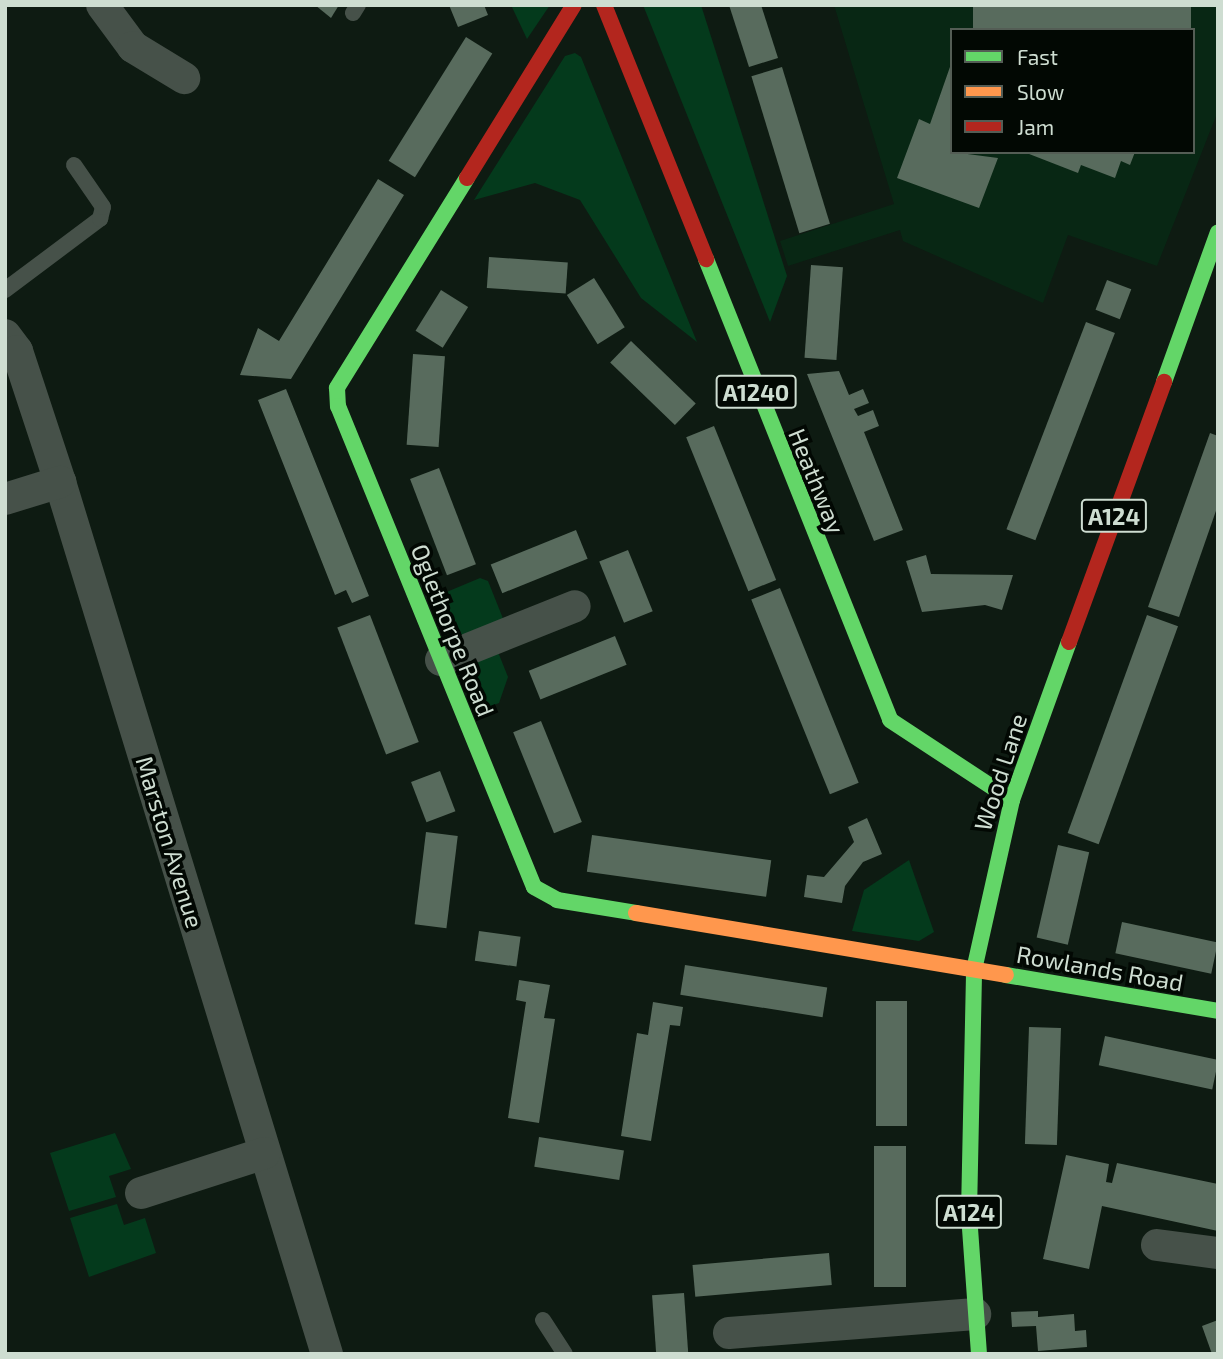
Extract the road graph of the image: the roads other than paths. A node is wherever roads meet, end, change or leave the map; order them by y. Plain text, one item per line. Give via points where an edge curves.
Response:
1 (102, 5) edge
2 (574, 5) edge
3 (604, 5) edge
4 (184, 79) dead end
5 (74, 165) dead end
6 (1218, 232) edge
7 (5, 290) edge
8 (5, 335) edge
9 (60, 482) junction
10 (5, 499) edge
11 (575, 607) dead end
12 (441, 660) junction
13 (1012, 800) junction
14 (974, 970) junction
15 (1218, 1011) edge
16 (265, 1153) junction
17 (141, 1193) dead end
18 (1157, 1245) dead end
19 (1218, 1253) edge
20 (975, 1314) junction
21 (543, 1320) dead end
22 (729, 1333) dead end
23 (327, 1354) edge
24 (565, 1354) edge
25 (979, 1354) edge

1 - 4 street via 134,47
2 - 12 main road, Oglethorpe Road via 337,388 338,406
3 - 13 main road, Heathway / A1240 via 890,720
5 - 7 lane via 103,207 100,219
6 - 13 main road, Wood Lane / A124
8 - 9 street, Marston Avenue via 17,351
9 - 10 street
9 - 16 street, Marston Avenue
11 - 12 street
12 - 14 main road, Oglethorpe Road via 542,896
13 - 14 main road, Wood Lane / A124
14 - 15 main road, Rowlands Road
14 - 20 main road, Wood Lane / A124 via 969,1213
16 - 17 street
16 - 23 street, Marston Avenue
18 - 19 street
20 - 22 street
20 - 25 main road, Wood Lane / A124
21 - 24 lane

